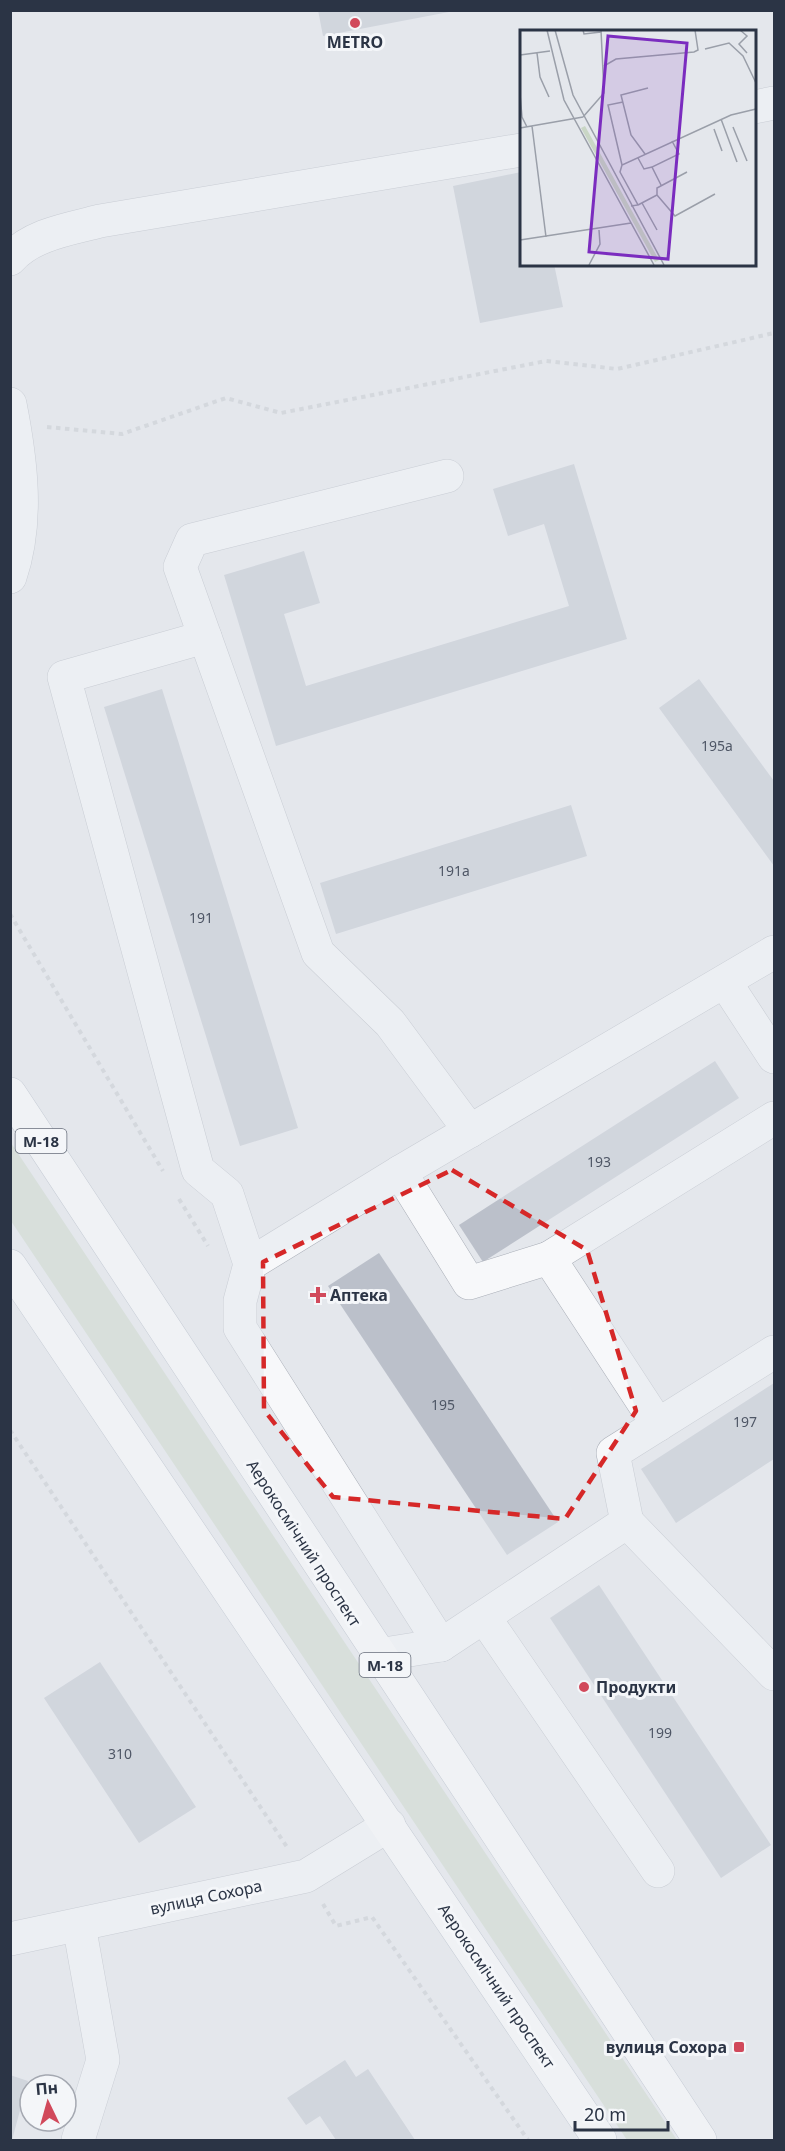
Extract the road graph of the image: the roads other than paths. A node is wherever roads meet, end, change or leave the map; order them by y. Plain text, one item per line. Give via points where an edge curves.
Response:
1 (774, 103) edge
2 (755, 107) edge
3 (520, 150) edge
4 (10, 259) edge
5 (12, 414) edge
6 (447, 476) dead end
7 (10, 578) edge
8 (205, 637) junction
9 (774, 952) edge
10 (724, 982) junction
11 (774, 1057) edge
12 (10, 1094) edge
13 (774, 1118) edge
14 (470, 1131) junction
15 (400, 1172) junction
16 (549, 1258) junction
17 (250, 1264) junction
18 (10, 1266) edge
19 (774, 1352) edge
20 (658, 1425) junction
21 (627, 1522) junction
22 (484, 1617) junction
23 (441, 1645) junction
24 (378, 1655) junction
25 (774, 1674) edge
26 (389, 1825) junction
27 (658, 1871) dead end
28 (79, 1925) junction
29 (10, 1939) edge
30 (78, 2140) edge
31 (600, 2140) edge
32 (700, 2140) edge

1 - 2 street
3 - 4 street via 100,221 38,239
5 - 7 street via 21,457 21,498 15,564
6 - 8 street via 192,540 180,567
8 - 14 street via 318,952 390,1023
8 - 17 street via 64,677 198,1170 226,1194
9 - 10 street
10 - 11 street
10 - 14 street
12 - 24 main road, Аерокосмічний проспект / М-18
13 - 16 street
14 - 15 street
15 - 16 street via 469,1283
15 - 17 street
16 - 20 street
17 - 23 street via 240,1301 240,1328
18 - 26 main road, Аерокосмічний проспект
19 - 20 street
20 - 21 street via 613,1453
21 - 22 street
21 - 25 street
22 - 23 street
22 - 27 street
23 - 24 street
24 - 32 main road, Аерокосмічний проспект / М-18
26 - 28 street, вулиця Сохора via 306,1875
26 - 31 main road, Аерокосмічний проспект
28 - 29 street, вулиця Сохора
28 - 30 street via 103,2060

